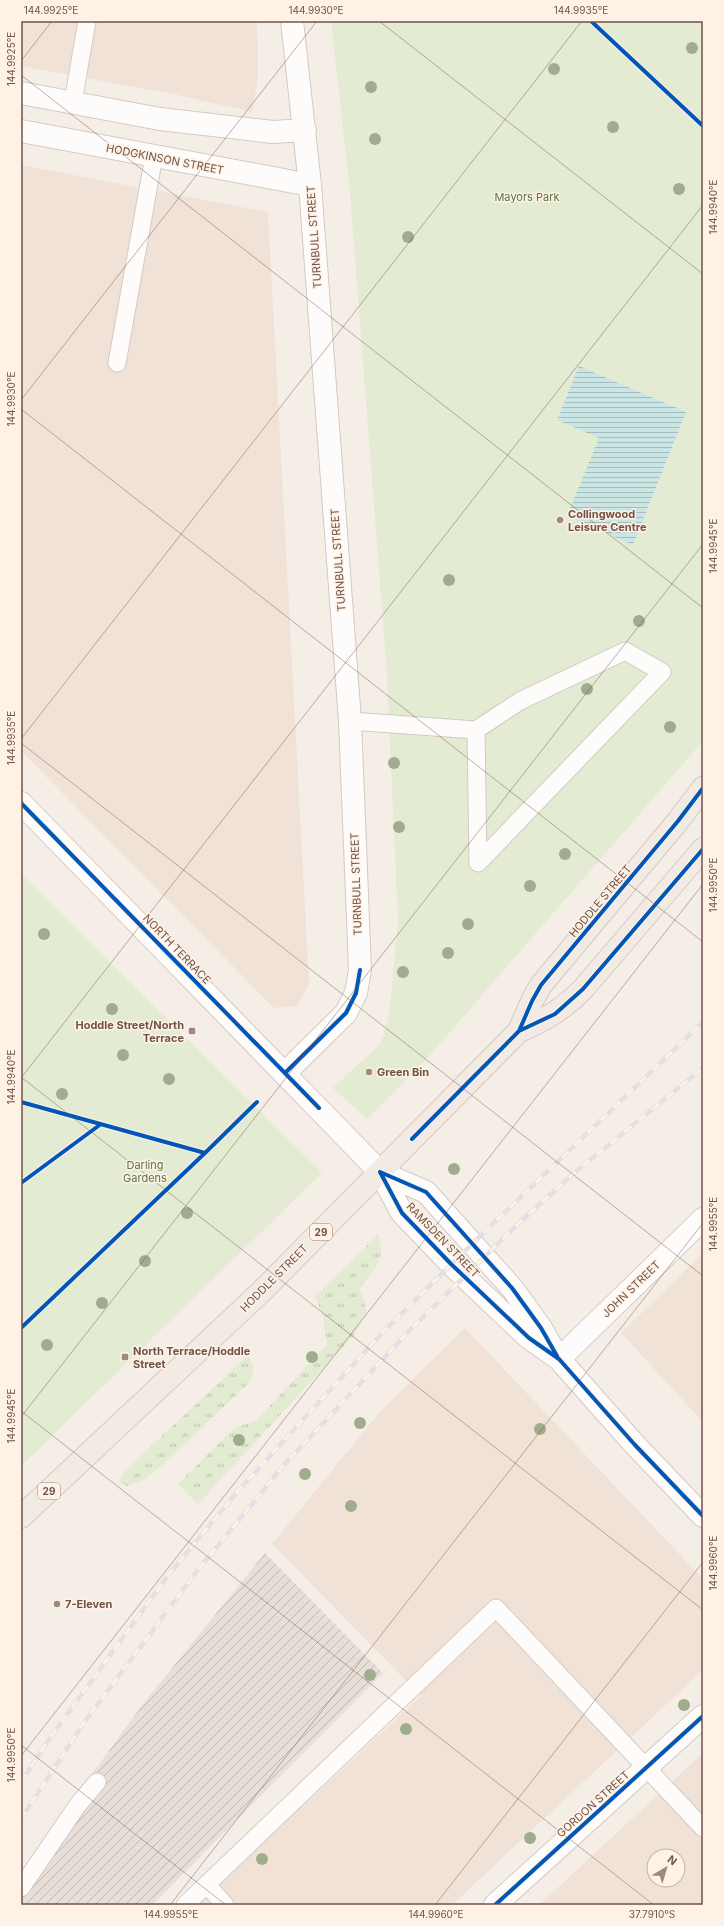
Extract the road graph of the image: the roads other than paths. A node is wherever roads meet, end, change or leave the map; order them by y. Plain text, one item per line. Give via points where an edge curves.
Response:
1 (87, 21) edge
2 (292, 21) edge
3 (21, 93) edge
4 (73, 102) junction
5 (305, 130) junction
6 (21, 131) edge
7 (154, 156) junction
8 (310, 185) junction
9 (117, 363) dead end
10 (350, 721) junction
11 (476, 730) junction
12 (703, 788) edge
13 (21, 803) edge
14 (703, 849) edge
15 (695, 862) edge
16 (519, 1031) junction
17 (285, 1073) junction
18 (380, 1172) junction
19 (703, 1219) edge
20 (559, 1359) junction
21 (703, 1516) edge
22 (21, 1517) edge
23 (703, 1716) edge
24 (647, 1768) junction
25 (97, 1782) dead end
26 (703, 1828) edge
27 (207, 1885) junction
28 (21, 1888) edge
29 (186, 1905) edge
30 (225, 1905) edge
31 (495, 1905) edge

1 - 4 lane
2 - 5 street, TURNBULL STREET
3 - 4 street
4 - 5 street via 160,119 272,132
5 - 8 street, TURNBULL STREET
6 - 7 street, HODGKINSON STREET
7 - 8 street, HODGKINSON STREET
7 - 9 lane
8 - 10 street, TURNBULL STREET
10 - 11 lane
10 - 17 street, TURNBULL STREET via 360,970 356,993 346,1013
11 - 11 lane via 520,701 625,651 662,672 478,862
12 - 16 main road, HODDLE STREET / 29 via 541,985
13 - 17 street, NORTH TERRACE
14 - 15 main road, HODDLE STREET / 29
15 - 16 main road, HODDLE STREET / 29 via 569,1003 555,1014
16 - 18 main road, HODDLE STREET / 29
17 - 18 street, NORTH TERRACE
18 - 20 street, RAMSDEN STREET via 402,1214 529,1338
18 - 20 street, RAMSDEN STREET via 426,1192 512,1288 541,1328
18 - 22 main road, HODDLE STREET / 29 via 262,1291
19 - 20 street, JOHN STREET
20 - 21 street, RAMSDEN STREET via 635,1445
23 - 24 street, GORDON STREET
24 - 26 lane
24 - 27 lane via 496,1608
24 - 31 street, GORDON STREET
25 - 28 lane via 76,1806
27 - 29 lane
27 - 30 lane

